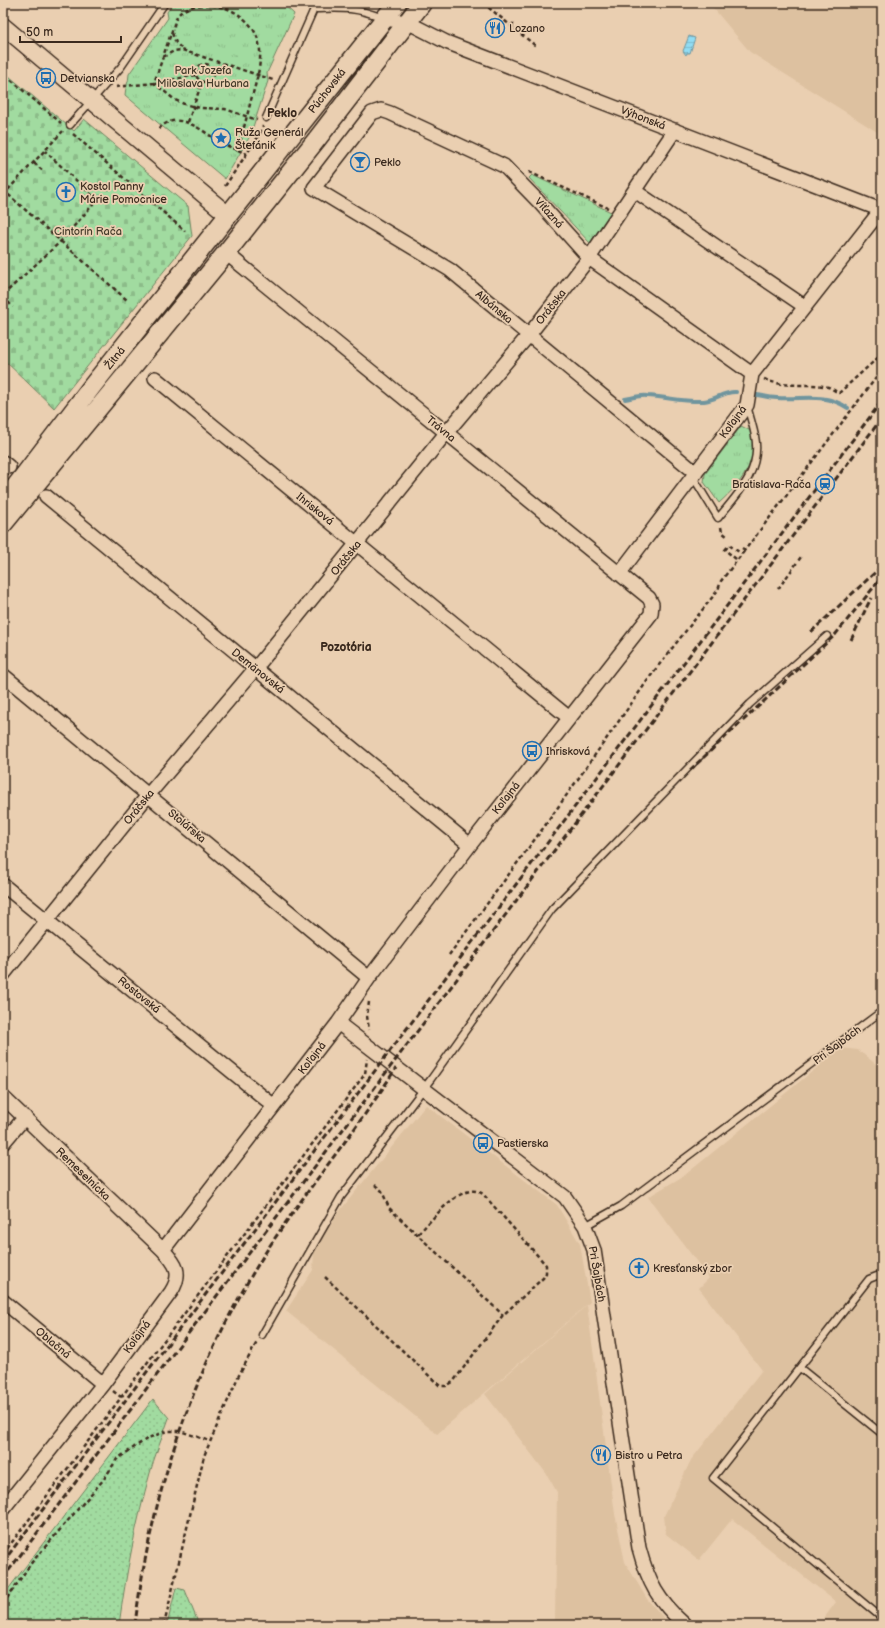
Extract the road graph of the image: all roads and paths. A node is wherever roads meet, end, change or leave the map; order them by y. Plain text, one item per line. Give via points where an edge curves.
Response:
1 (166, 3) edge
2 (397, 3) edge
3 (422, 3) edge
4 (483, 3) edge
5 (195, 4) edge
6 (202, 4) edge
7 (384, 19) junction
8 (407, 22) junction
9 (514, 23) dead end
10 (3, 26) edge
11 (511, 26) junction
12 (172, 32) junction
13 (537, 47) dead end
14 (182, 50) junction
15 (163, 58) junction
16 (210, 59) junction
17 (208, 65) junction
18 (196, 75) junction
19 (258, 75) junction
20 (11, 80) dead end
21 (202, 82) junction
22 (281, 82) junction
23 (154, 83) junction
24 (103, 88) junction
25 (92, 101) junction
26 (193, 107) junction
27 (247, 116) junction
28 (266, 118) joint
29 (188, 122) junction
30 (70, 128) joint
31 (675, 130) junction
32 (157, 131) dead end
33 (238, 150) junction
34 (45, 152) junction
35 (341, 153) joint
36 (246, 154) junction
37 (34, 163) junction
38 (43, 171) dead end
39 (225, 186) dead end
40 (636, 191) junction
41 (4, 193) edge
42 (260, 209) junction
43 (882, 210) edge
44 (228, 215) junction
45 (185, 231) dead end
46 (61, 240) junction
47 (226, 253) junction
48 (589, 258) junction
49 (3, 296) edge
50 (127, 300) dead end
51 (804, 306) junction
52 (13, 307) dead end
53 (528, 336) junction
54 (882, 354) edge
55 (882, 370) edge
56 (752, 374) junction
57 (155, 378) dead end
58 (747, 405) junction
59 (446, 433) junction
60 (694, 475) junction
61 (46, 496) dead end
62 (3, 503) edge
63 (718, 518) junction
64 (3, 524) edge
65 (728, 537) dead end
66 (357, 544) junction
67 (742, 554) junction
68 (801, 557) dead end
69 (736, 559) dead end
70 (619, 574) junction
71 (778, 589) dead end
72 (652, 606) joint
73 (827, 636) dead end
74 (255, 669) junction
75 (3, 675) edge
76 (568, 718) junction
77 (149, 794) junction
78 (470, 845) junction
79 (3, 884) edge
80 (48, 921) junction
81 (449, 956) dead end
82 (3, 975) edge
83 (370, 978) junction
84 (369, 998) dead end
85 (882, 1011) edge
86 (338, 1023) junction
87 (370, 1033) dead end
88 (372, 1049) junction
89 (423, 1088) junction
90 (3, 1097) edge
91 (274, 1106) junction
92 (25, 1116) junction
93 (3, 1143) edge
94 (375, 1185) dead end
95 (585, 1226) junction
96 (418, 1235) junction
97 (163, 1250) junction
98 (882, 1274) edge
99 (325, 1277) dead end
100 (3, 1302) edge
101 (503, 1315) junction
102 (262, 1335) joint
103 (800, 1368) junction
104 (103, 1384) junction
105 (882, 1434) edge
106 (210, 1441) junction
107 (3, 1509) edge
108 (3, 1554) edge
109 (3, 1604) edge
110 (882, 1618) edge
111 (164, 1625) edge
112 (685, 1625) edge

1 - 24 lane
2 - 7 main road, Púchovská
3 - 8 main road, Púchovská
4 - 11 path
5 - 6 path
5 - 12 path via 182,10 177,16
6 - 19 path via 229,10 248,22 259,41 261,64
7 - 8 street, Výhonská
7 - 22 lane via 346,7 314,9
7 - 44 main road, Púchovská
8 - 31 street, Výhonská via 446,42
8 - 42 main road, Púchovská
9 - 11 path
10 - 25 street
11 - 13 path
12 - 14 path
12 - 15 path
14 - 15 path via 174,51
14 - 16 path
15 - 23 path
16 - 17 path
16 - 19 path
17 - 18 path via 199,66
17 - 21 path via 214,70 214,76 208,82
18 - 21 path
18 - 23 path
19 - 22 path
19 - 27 path
20 - 34 path via 66,128
21 - 26 path
22 - 28 lane
23 - 24 path
23 - 26 path via 174,100
24 - 25 lane
25 - 30 lane
25 - 44 street
26 - 27 path via 225,109
26 - 29 path
27 - 33 path
28 - 36 path via 260,134
29 - 32 path via 169,122
29 - 33 path via 205,130 223,144
30 - 45 path
31 - 40 street, Oráčska
31 - 43 street, Výhonská
33 - 36 path
34 - 37 path
34 - 46 path via 97,200
35 - 48 street, Víťazná via 372,113 381,110 390,113 504,166
35 - 53 street, Albánska via 314,188 450,270
36 - 39 path
37 - 38 path
37 - 41 path
40 - 48 street, Oráčska
40 - 51 street
41 - 46 path
42 - 44 main road
42 - 47 main road, Púchovská
43 - 51 street, Koľajná
44 - 47 main road
44 - 62 main road, Žitná
46 - 49 path
46 - 50 path
47 - 59 street, Trávna
47 - 64 main road, Žitná
48 - 53 street, Oráčska
48 - 56 street, Víťazná
49 - 52 path
51 - 56 street, Koľajná
53 - 59 street, Oráčska
53 - 60 street, Albánska
54 - 56 path via 839,393 827,387 771,382
55 - 67 path
56 - 58 street, Koľajná
57 - 66 street, Ihrisková
58 - 60 street, Koľajná
58 - 63 lane via 756,438 756,460 746,484
59 - 66 street, Oráčska
59 - 70 street, Trávna
60 - 63 lane
60 - 70 street, Koľajná
61 - 74 street, Demänovská
63 - 65 path via 722,532
66 - 74 street, Oráčska
66 - 76 street, Ihrisková
67 - 69 path via 730,544 725,550
67 - 81 path
68 - 71 path
70 - 72 street, Trávna via 649,598
72 - 76 street, Koľajná via 651,614
73 - 89 lane via 750,704 552,909
74 - 77 street, Oráčska
74 - 78 street, Demänovská
75 - 77 street, Stolárska
76 - 78 street, Koľajná
77 - 80 street, Oráčska
77 - 83 street, Stolárska
78 - 83 street, Koľajná
79 - 80 street, Rostovská
80 - 82 street, Oráčska
80 - 91 street, Rostovská
83 - 86 street, Koľajná
84 - 87 path via 367,1016
85 - 95 lane, Pri Šajbách via 627,1202
86 - 88 street
86 - 91 street, Koľajná
88 - 89 street
88 - 108 path via 367,1059 365,1074
89 - 95 street via 565,1197
89 - 102 lane via 341,1197
90 - 92 street, Remeselnícka
91 - 97 street, Koľajná
92 - 93 street
92 - 97 street, Remeselnícka
94 - 96 path via 382,1192 389,1208
95 - 112 street, Pri Šajbách via 594,1250 641,1554 649,1582 656,1594
96 - 101 path
96 - 101 path via 458,1195 470,1190 477,1190 483,1194 546,1265 543,1278
97 - 104 street, Koľajná via 177,1268 174,1285
98 - 103 lane via 869,1279
99 - 101 path via 440,1386 453,1382
100 - 104 street, Oblačná
102 - 106 path via 238,1377
103 - 105 lane
103 - 110 lane via 713,1478
104 - 107 street, Koľajná
106 - 109 path via 180,1431 167,1432 148,1438 117,1459 104,1479 32,1562
106 - 111 path via 204,1456

